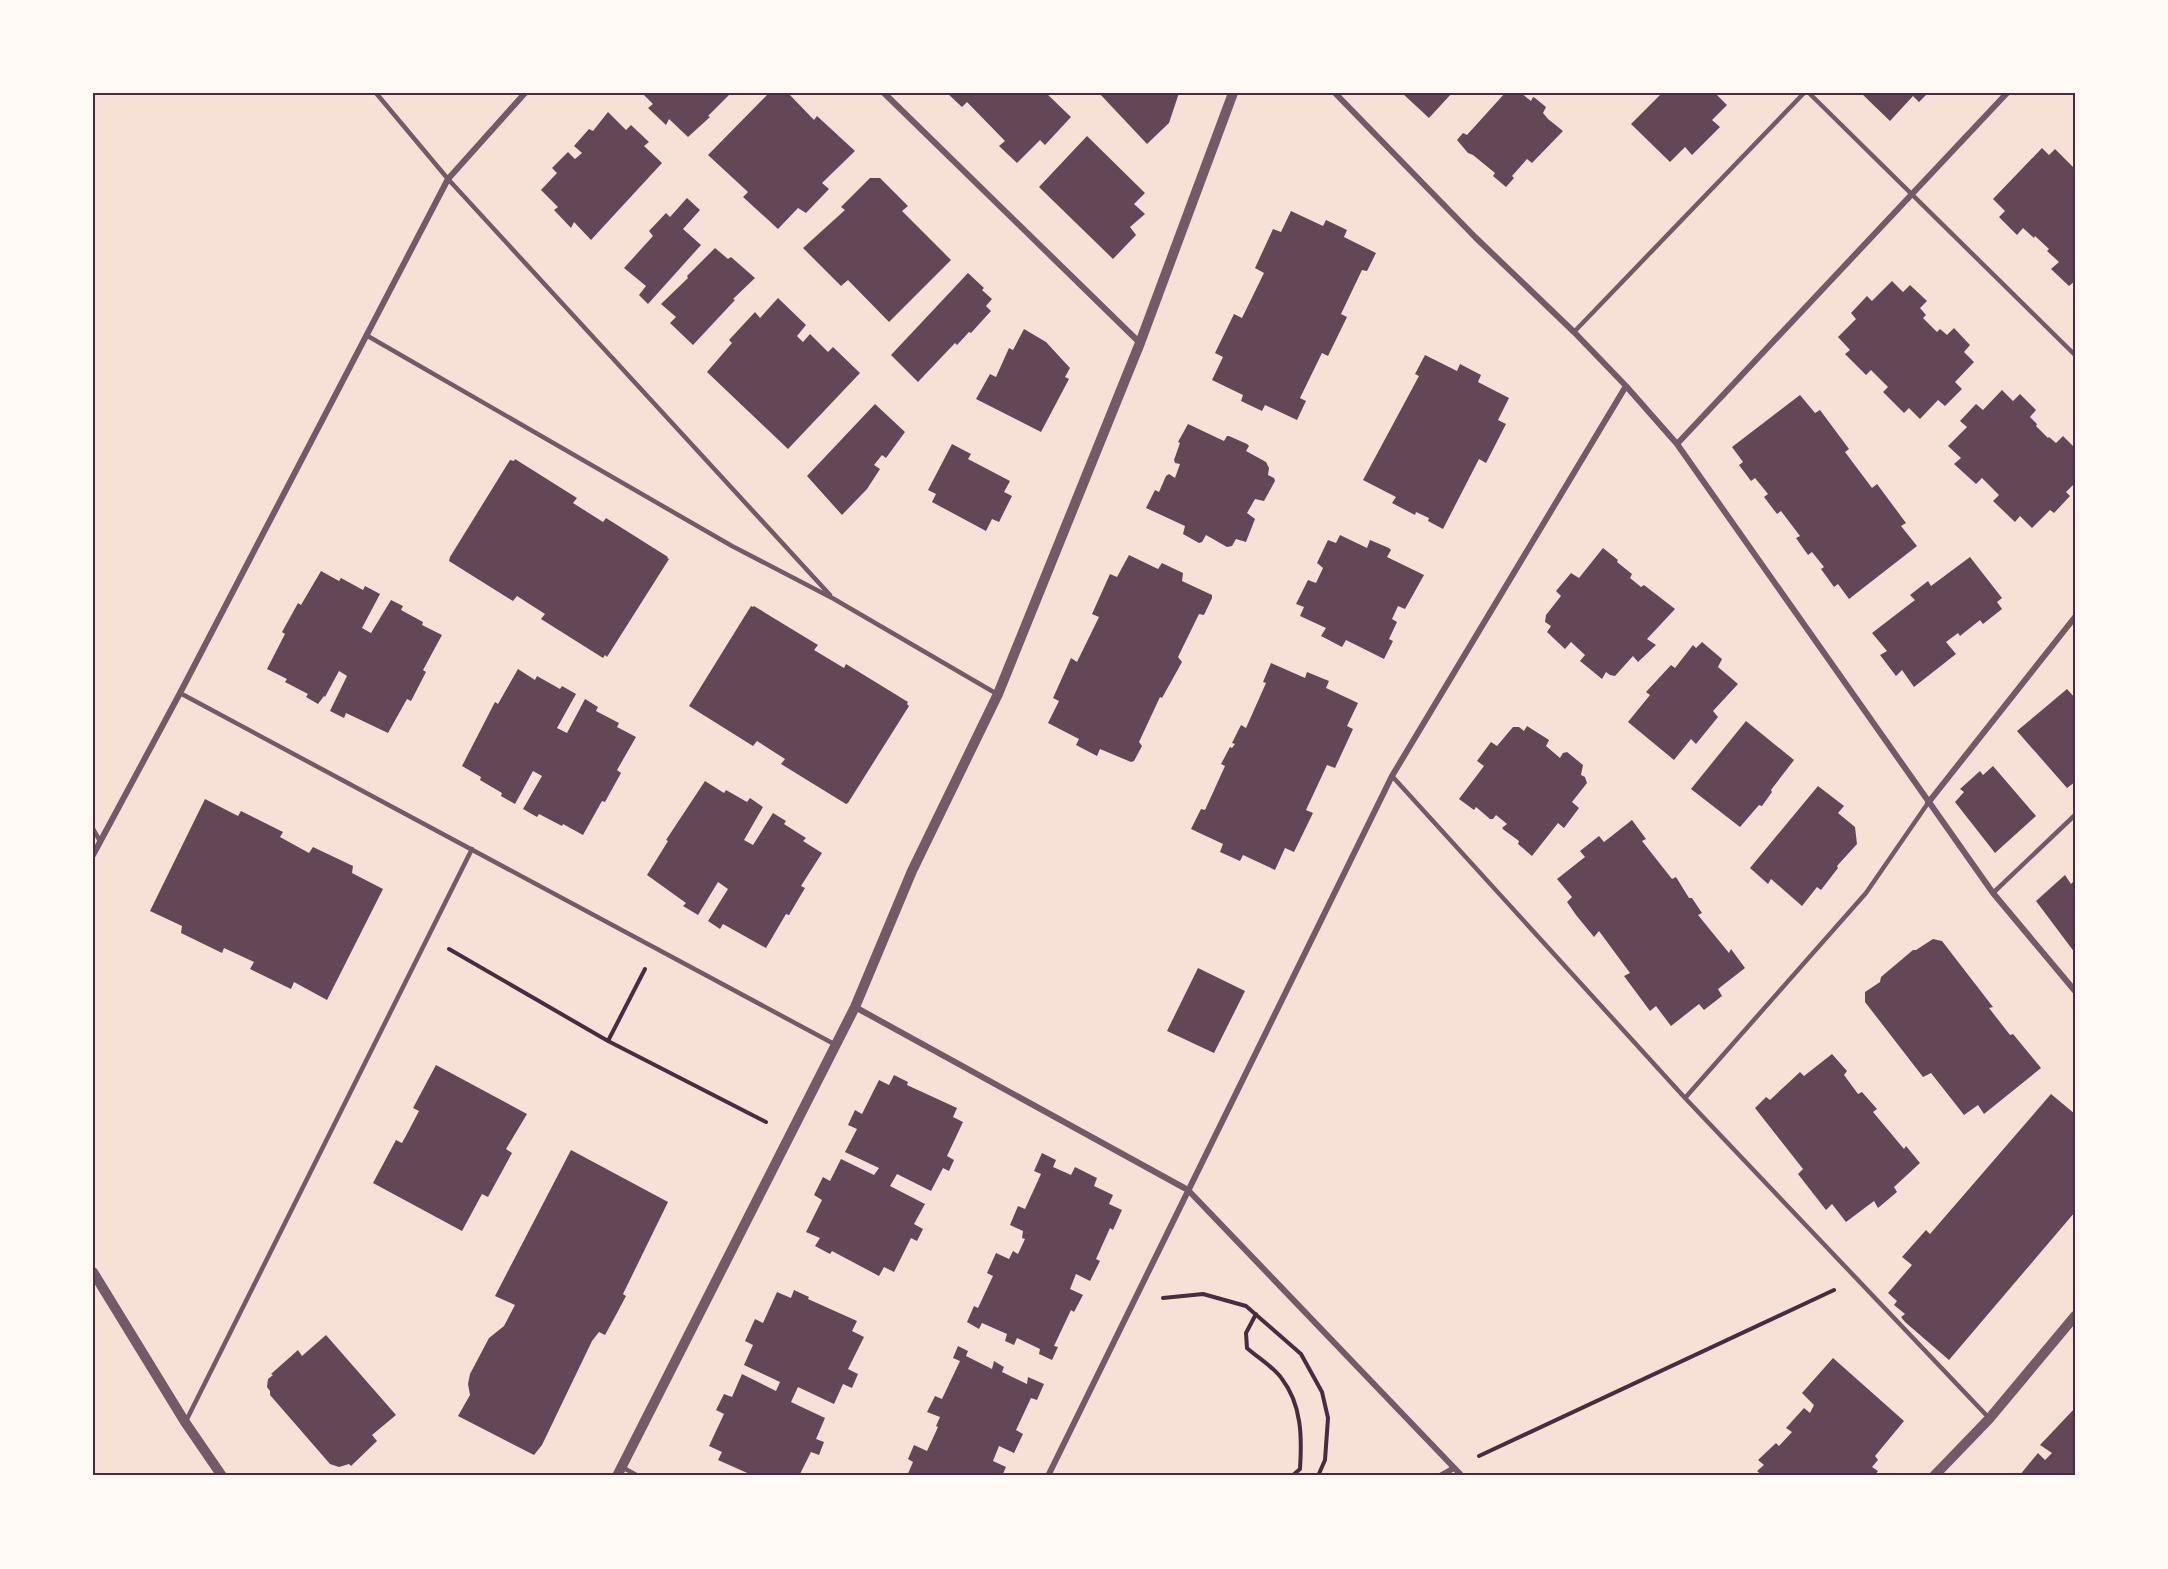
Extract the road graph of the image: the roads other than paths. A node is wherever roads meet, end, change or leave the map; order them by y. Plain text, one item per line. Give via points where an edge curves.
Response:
1 (376, 93) edge
2 (525, 93) edge
3 (884, 93) edge
4 (1233, 93) edge
5 (1335, 93) edge
6 (1804, 93) edge
7 (1809, 93) edge
8 (2007, 93) edge
9 (448, 179) junction
10 (1912, 195) junction
11 (1575, 332) junction
12 (366, 335) junction
13 (1140, 343) junction
14 (2075, 356) edge
15 (1626, 386) junction
16 (1677, 444) junction
17 (834, 599) junction
18 (2075, 618) edge
19 (180, 693) junction
20 (998, 694) junction
21 (1392, 776) junction
22 (1928, 803) junction
23 (2075, 815) edge
24 (93, 829) edge
25 (100, 841) junction
26 (472, 849) junction
27 (93, 855) edge
28 (1993, 893) junction
29 (2075, 991) edge
30 (855, 1007) junction
31 (836, 1044) junction
32 (1684, 1098) junction
33 (1188, 1190) junction
34 (93, 1272) edge
35 (2075, 1317) edge
36 (1989, 1419) junction
37 (185, 1422) junction
38 (1454, 1468) junction
39 (620, 1472) edge
40 (222, 1476) edge
41 (638, 1476) edge
42 (1048, 1476) edge
43 (1440, 1476) edge
44 (1462, 1476) edge
45 (1934, 1476) edge

1 - 9 lane
2 - 9 street
3 - 13 street
4 - 13 street
5 - 11 street via 1475,237
6 - 11 lane
7 - 10 lane
8 - 10 street
9 - 12 street
9 - 17 lane
10 - 14 lane
10 - 16 street
11 - 15 street
12 - 17 lane via 732,546
12 - 19 street
13 - 20 street
15 - 16 street
15 - 21 street
16 - 22 street
17 - 20 lane
18 - 22 street
19 - 25 street
19 - 26 lane
20 - 30 street via 912,872
21 - 32 lane
21 - 33 street
22 - 28 street
22 - 32 lane via 1866,893
23 - 28 lane
24 - 25 lane
25 - 27 street
26 - 31 lane
26 - 37 lane
28 - 29 street
30 - 31 street
30 - 33 street
31 - 39 street
32 - 36 lane
33 - 38 street
33 - 42 street
34 - 37 street
35 - 36 street
36 - 45 street
37 - 40 street
38 - 43 street
38 - 44 street
39 - 41 lane

